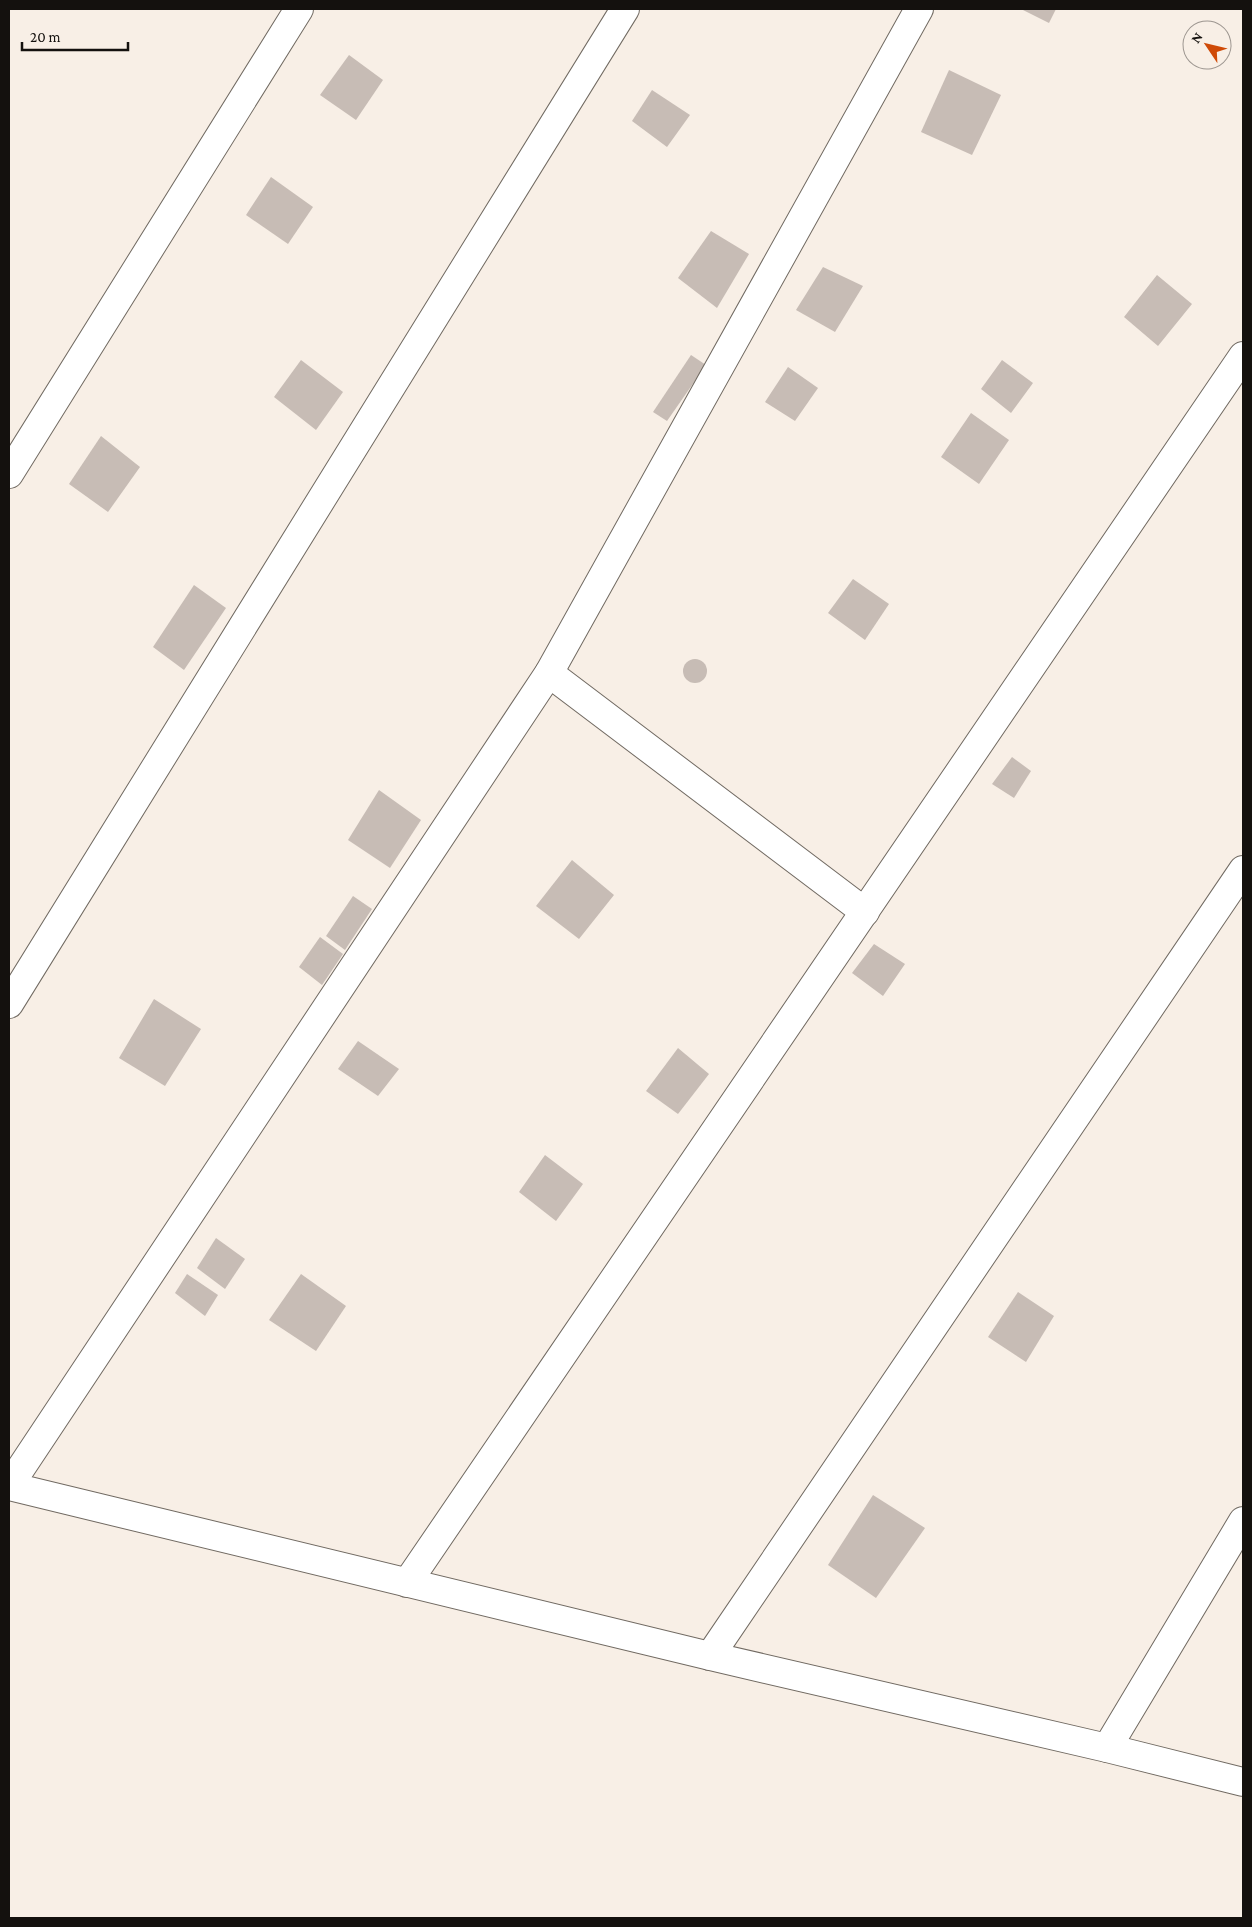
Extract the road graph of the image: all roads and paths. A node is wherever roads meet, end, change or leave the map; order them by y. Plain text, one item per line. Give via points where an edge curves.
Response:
1 (299, 9) edge
2 (625, 9) edge
3 (919, 9) edge
4 (1243, 356) edge
5 (9, 474) edge
6 (549, 673) junction
7 (1243, 870) edge
8 (865, 912) junction
9 (9, 1004) edge
10 (9, 1486) edge
11 (1243, 1521) edge
12 (407, 1583) junction
13 (710, 1656) junction
14 (1107, 1748) junction
15 (1243, 1782) edge

1 - 5 street
2 - 9 street
3 - 6 street
4 - 8 street
6 - 8 street
6 - 10 street
7 - 13 street
8 - 12 street
10 - 12 street
11 - 14 street
12 - 13 street
13 - 14 street
14 - 15 street

